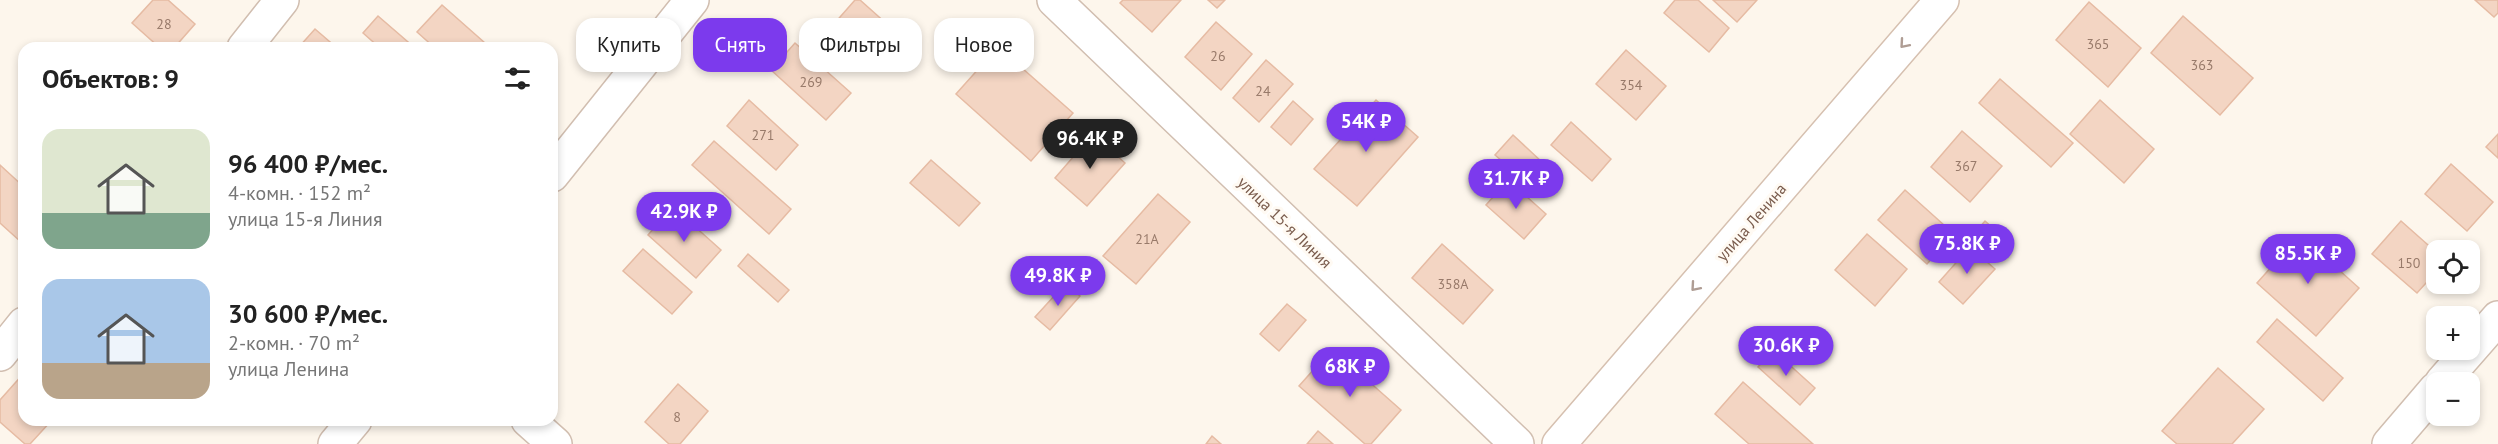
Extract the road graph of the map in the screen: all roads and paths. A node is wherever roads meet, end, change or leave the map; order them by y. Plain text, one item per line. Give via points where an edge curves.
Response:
1 (282, 0) edge
2 (692, 0) edge
3 (1054, 0) edge
4 (1942, 0) edge
5 (248, 42) edge
6 (558, 168) edge
7 (2498, 318) edge
8 (18, 332) edge
9 (0, 354) edge
10 (2451, 372) edge
11 (2426, 401) edge
12 (350, 426) edge
13 (535, 426) edge
14 (335, 444) edge
15 (555, 444) edge
16 (1517, 444) edge
17 (1559, 444) edge
18 (2389, 444) edge

1 - 5 street
2 - 6 street
3 - 16 street, улица 15-я Линия
4 -> 17 street, улица Ленина
7 - 10 street
8 - 9 street
11 - 18 street
12 - 14 street
13 - 15 street

